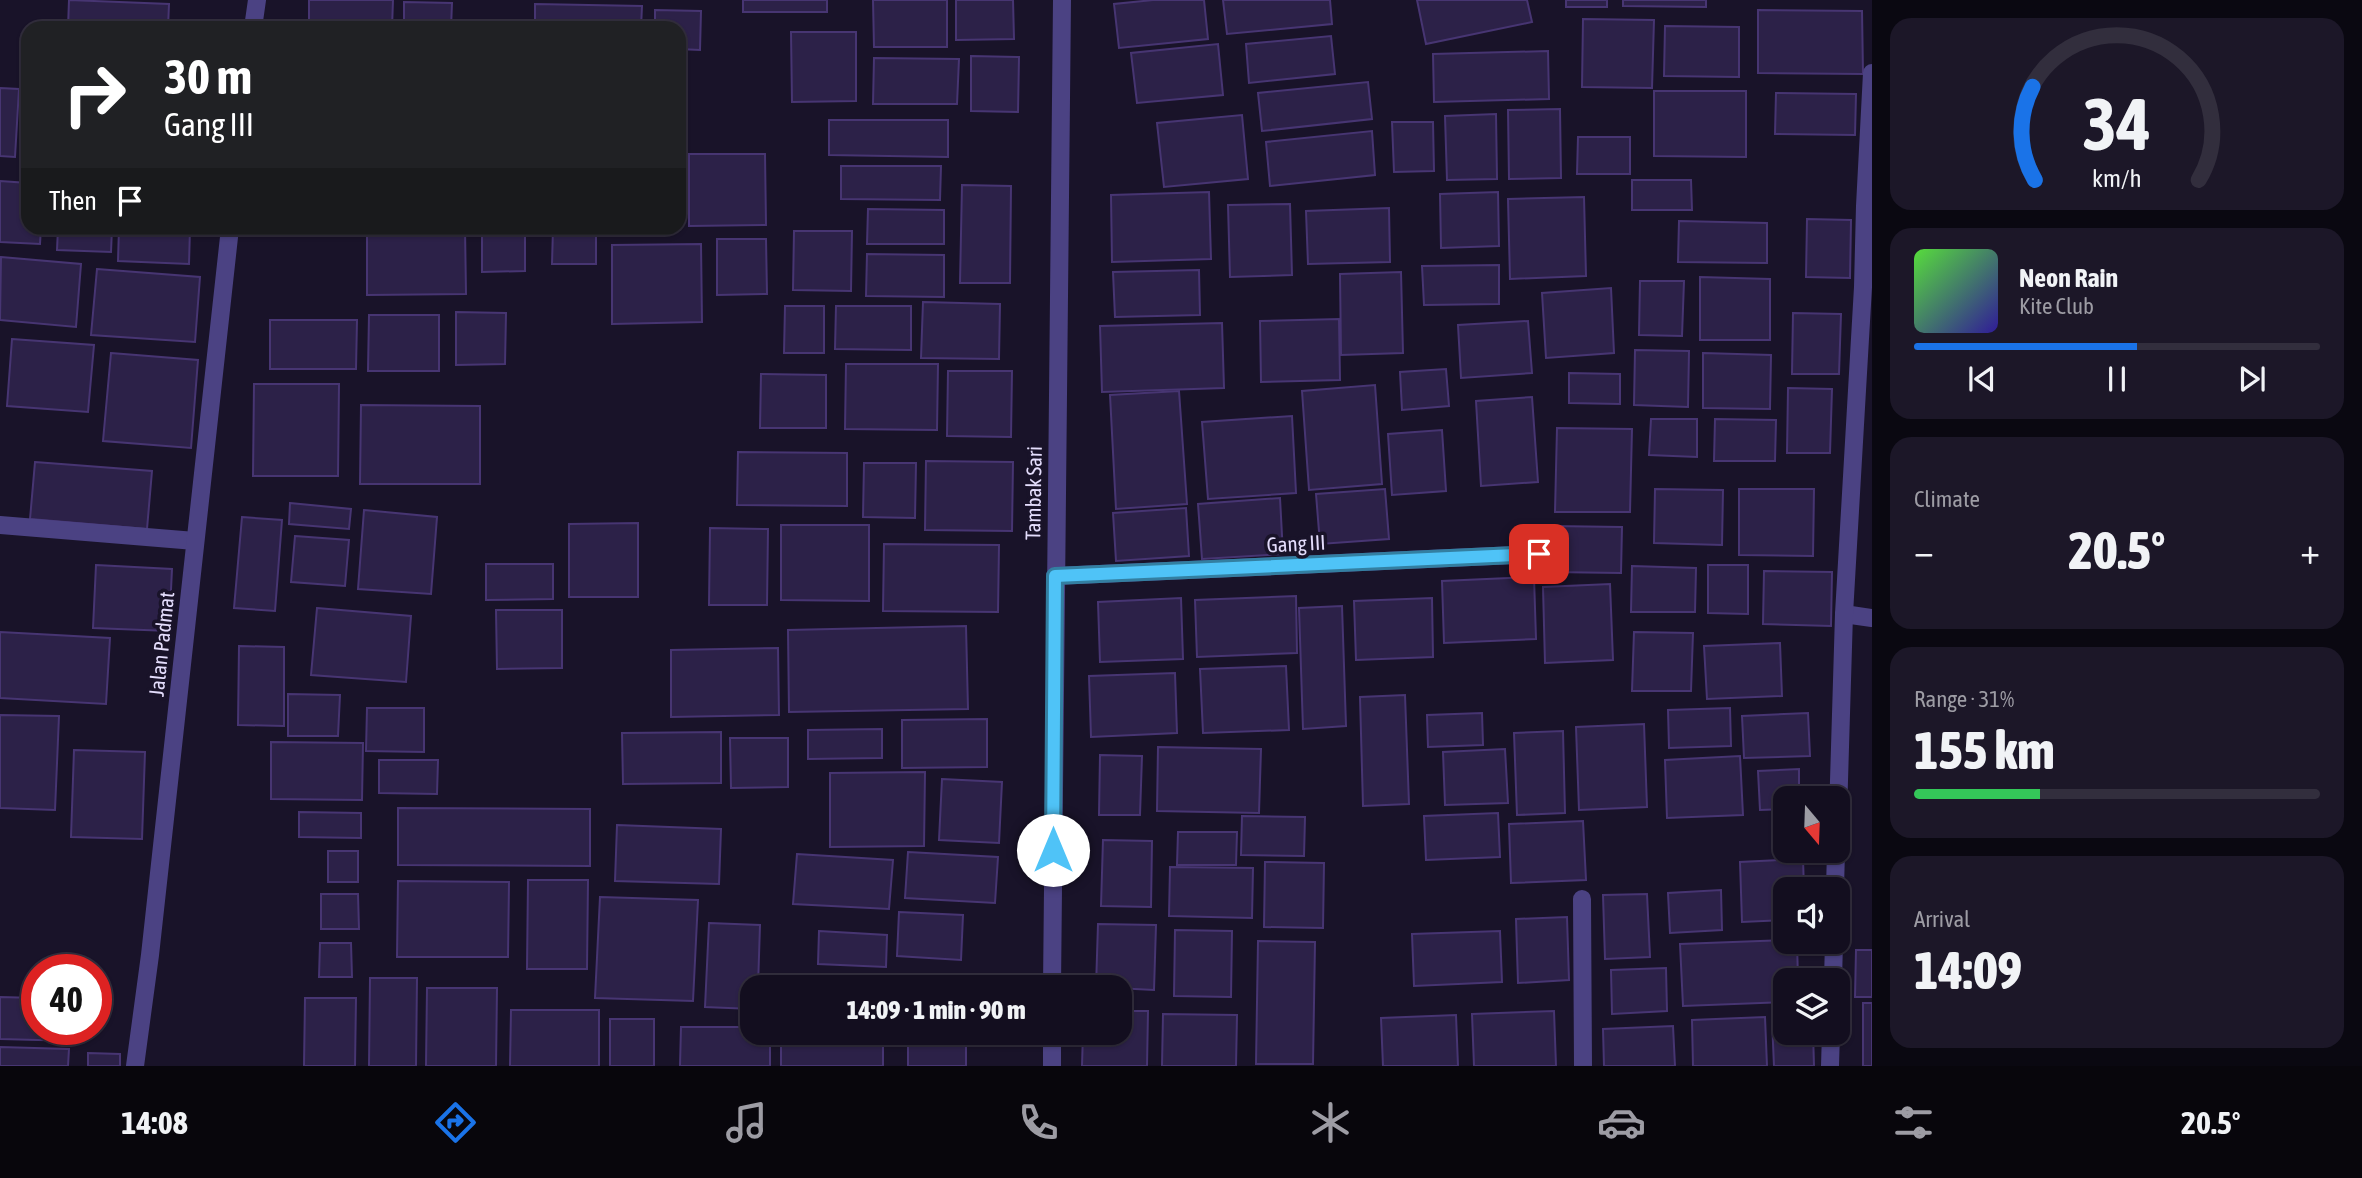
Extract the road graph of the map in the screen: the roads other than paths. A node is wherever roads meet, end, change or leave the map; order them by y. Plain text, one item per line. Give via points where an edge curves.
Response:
1 (257, 0) edge
2 (1062, 0) edge
3 (254, 21) edge
4 (1872, 73) edge
5 (229, 235) edge
6 (0, 525) edge
7 (195, 541) junction
8 (1539, 554) dead end
9 (1055, 576) junction
10 (1843, 614) junction
11 (1872, 618) edge
12 (1839, 786) edge
13 (1582, 898) dead end
14 (1052, 975) edge
15 (1052, 1045) edge
16 (1831, 1045) edge
17 (135, 1066) edge
18 (1052, 1066) edge
19 (1583, 1066) edge
20 (1830, 1066) edge

1 - 3 street
2 - 9 street, Tambak Sari
4 - 10 street
5 - 7 street, Jalan Padmat
6 - 7 street
7 - 17 street, Jalan Padmat
8 - 9 street, Gang III
9 - 14 street, Tambak Sari
10 - 11 street
10 - 12 street
13 - 19 street
15 - 18 street
16 - 20 street

